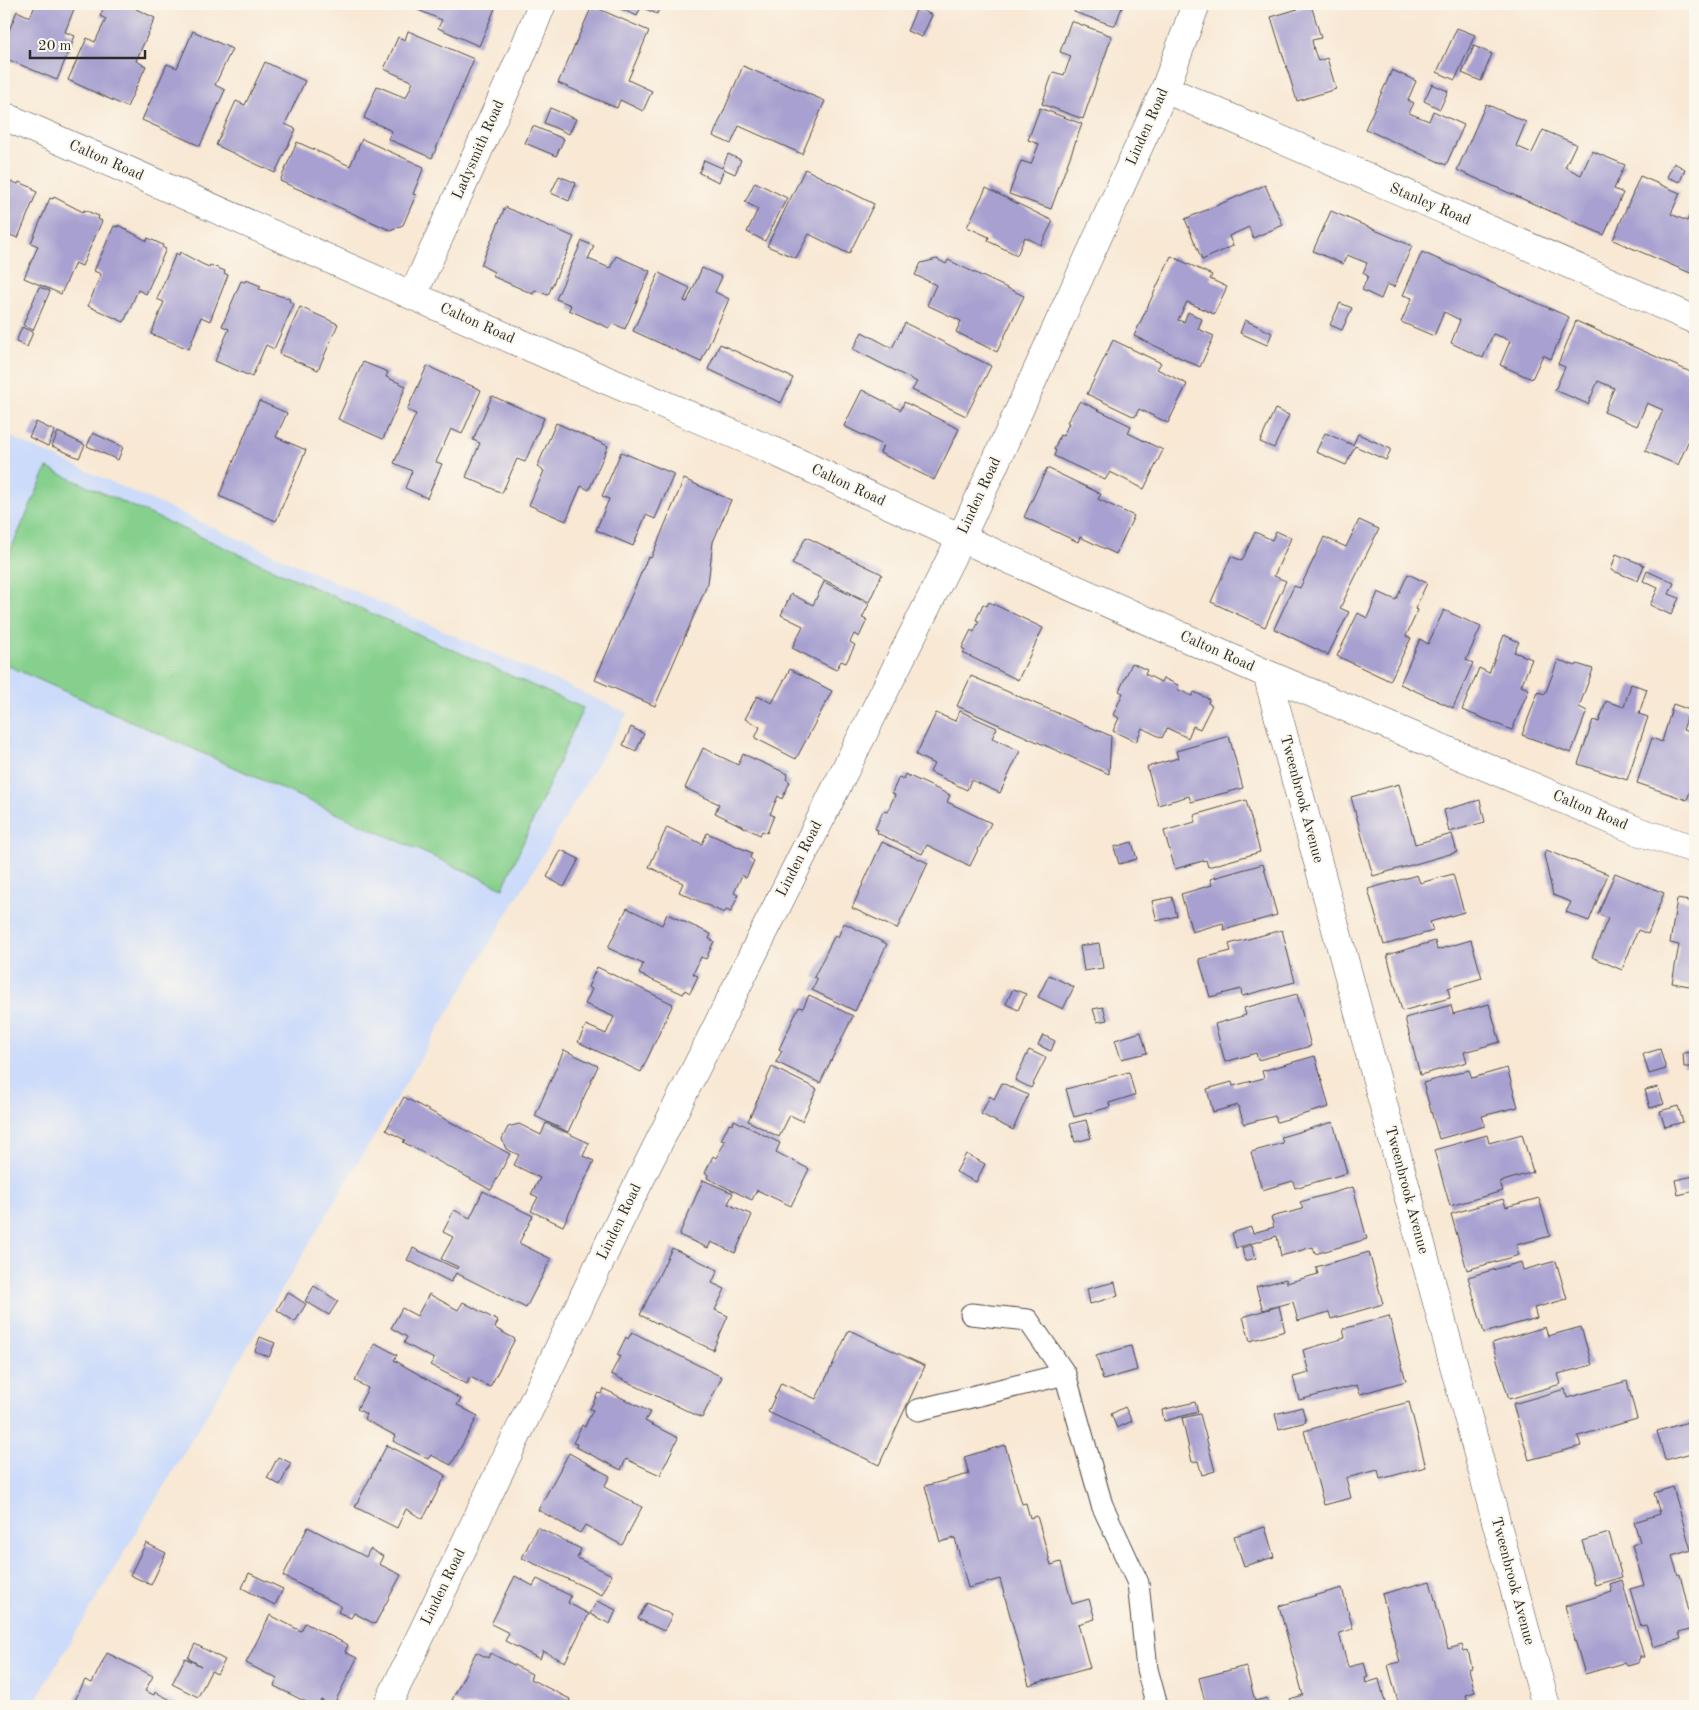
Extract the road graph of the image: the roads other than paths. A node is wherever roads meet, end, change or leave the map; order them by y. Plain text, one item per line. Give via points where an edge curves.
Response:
1 (542, 4) edge
2 (1196, 4) edge
3 (1165, 89) junction
4 (4, 116) edge
5 (413, 295) junction
6 (1695, 320) edge
7 (961, 538) junction
8 (1267, 674) junction
9 (1695, 849) edge
10 (971, 1314) dead end
11 (1065, 1374) junction
12 (918, 1410) dead end
13 (387, 1706) edge
14 (1157, 1706) edge
15 (1546, 1706) edge

1 - 5 street, Ladysmith Road
2 - 3 street, Linden Road
3 - 6 street, Stanley Road
3 - 7 street, Linden Road
4 - 5 street, Calton Road
5 - 7 street, Calton Road via 769,449
7 - 8 street, Calton Road
7 - 13 street, Linden Road via 626,1208
8 - 9 street, Calton Road via 1640,832
8 - 15 street, Tweenbrook Avenue
10 - 11 lane via 1028,1320
11 - 12 lane
11 - 14 lane via 1102,1505 1138,1583 1147,1669

